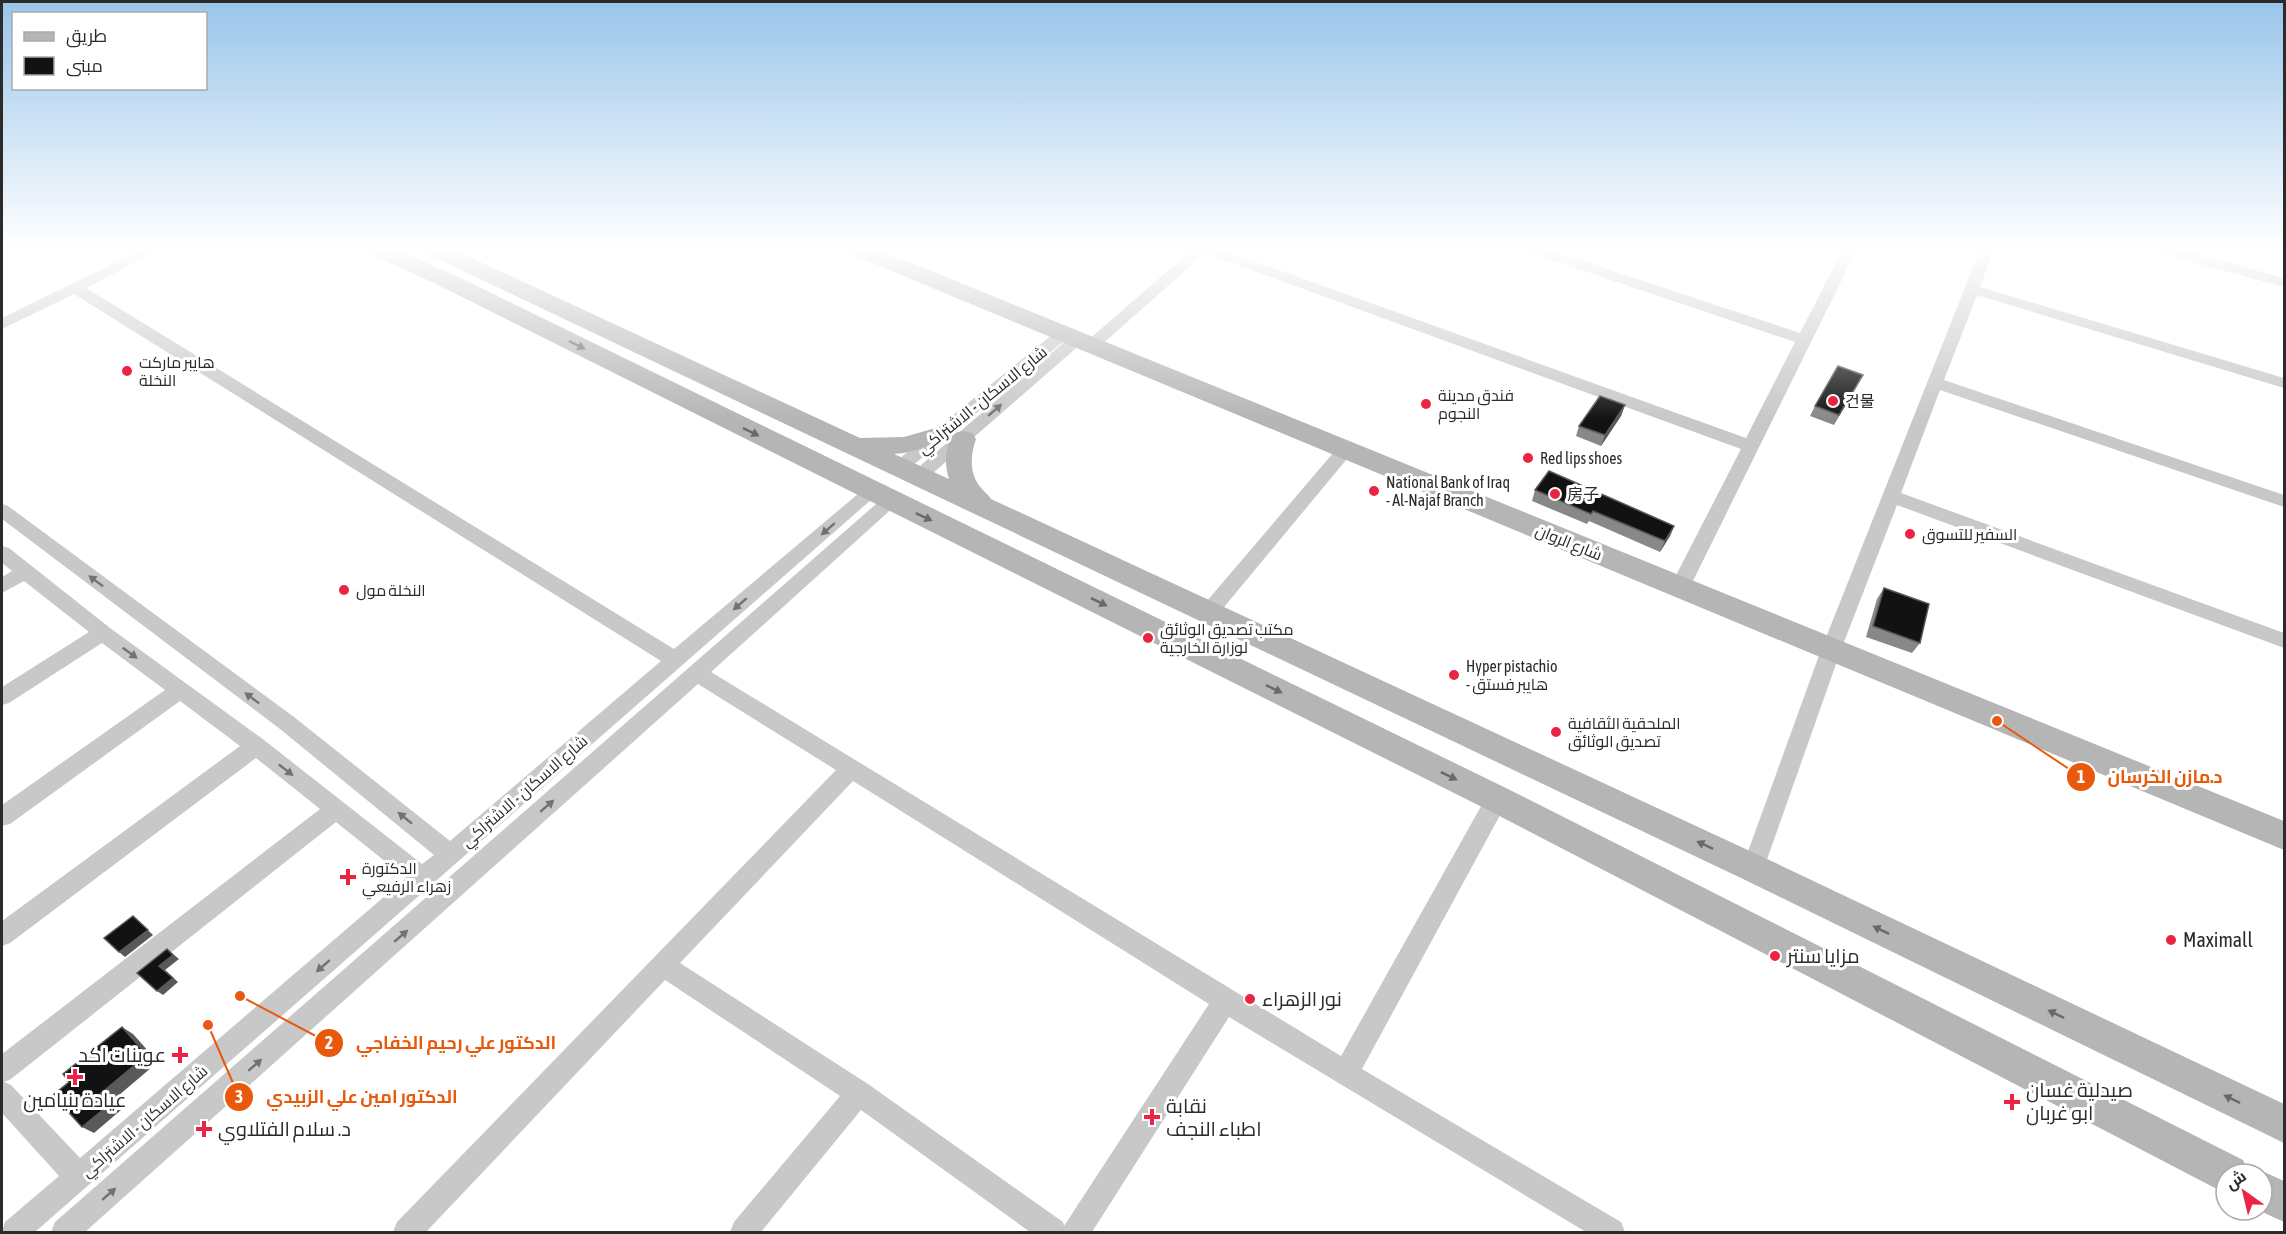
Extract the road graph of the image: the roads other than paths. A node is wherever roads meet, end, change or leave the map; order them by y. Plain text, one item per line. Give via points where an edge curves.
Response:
1 (41, 305) edge
2 (102, 305) edge
3 (518, 305) edge
4 (531, 305) edge
5 (994, 305) edge
6 (1125, 305) edge
7 (1362, 305) edge
8 (1699, 305) edge
9 (1820, 305) edge
10 (1966, 305) edge
11 (2024, 305) edge
12 (2, 324) edge
13 (1078, 339) junction
14 (1804, 340) junction
15 (1935, 383) junction
16 (2284, 383) edge
17 (951, 437) junction
18 (849, 444) junction
19 (1751, 446) junction
20 (1346, 450) junction
21 (910, 471) junction
22 (880, 496) junction
23 (1891, 496) junction
24 (2284, 501) edge
25 (984, 506) junction
26 (2, 510) edge
27 (1076, 549) junction
28 (2, 553) edge
29 (26, 571) junction
30 (1049, 578) junction
31 (2, 586) edge
32 (1680, 587) junction
33 (1208, 613) junction
34 (103, 633) junction
35 (2284, 641) edge
36 (1831, 650) junction
37 (675, 660) junction
38 (697, 673) junction
39 (180, 690) junction
40 (2, 697) edge
41 (256, 746) junction
42 (553, 764) junction
43 (850, 770) junction
44 (577, 780) junction
45 (1497, 799) junction
46 (336, 809) junction
47 (2, 817) edge
48 (2284, 836) edge
49 (451, 855) junction
50 (1752, 868) junction
51 (424, 879) junction
52 (2, 935) edge
53 (662, 965) junction
54 (1225, 1001) junction
55 (2, 1070) edge
56 (1346, 1073) junction
57 (859, 1093) junction
58 (2, 1094) edge
59 (2284, 1124) edge
60 (2214, 1166) edge
61 (79, 1177) junction
62 (15, 1233) edge
63 (65, 1233) edge
64 (407, 1233) edge
65 (744, 1233) edge
66 (1053, 1233) edge
67 (1076, 1233) edge
68 (1611, 1233) edge

1 - 12 street
2 - 37 street
3 -> 22 main road
4 - 18 main road
5 - 13 main road, شارع الروان
6 - 13 street
7 - 19 street
8 - 14 street
9 - 14 street
10 - 15 street
11 - 16 street
17 -> 13 street, شارع الاسكان - الاشتراكي
13 - 17 street, شارع الاسكان - الاشتراكي
13 - 20 main road, شارع الروان
14 - 19 street
15 - 23 street
15 - 24 street
17 - 18 main road via 904,445
17 - 21 street, شارع الاسكان - الاشتراكي
17 - 21 street, شارع الاسكان - الاشتراكي
17 - 25 main road via 958,450 959,474
18 - 21 main road
19 - 32 street
20 - 32 main road, شارع الروان
20 - 33 street
21 - 25 main road
22 -> 30 main road
22 -> 37 street, شارع الاسكان - الاشتراكي
22 - 38 street, شارع الاسكان - الاشتراكي
23 - 35 street
23 - 36 street
25 - 27 main road
49 -> 26 street via 287,723
27 - 30 main road
27 - 33 main road
28 - 29 street
29 - 31 street
29 - 34 street
30 -> 45 main road
32 - 36 main road, شارع الروان
50 -> 33 main road
34 -> 39 street
34 - 40 street
36 - 48 main road, شارع الروان
36 - 50 street
37 - 42 street, شارع الاسكان - الاشتراكي
38 - 43 street
38 - 44 street, شارع الاسكان - الاشتراكي
39 - 41 street
39 - 47 street
41 -> 46 street
41 - 52 street
42 - 44 street
42 - 49 street, شارع الاسكان - الاشتراكي
43 - 53 street
43 - 54 street
63 -> 44 street, شارع الاسكان - الاشتراكي
45 - 56 street
45 - 60 main road
46 - 51 street
46 - 55 street
49 - 51 street, شارع الاسكان - الاشتراكي
59 -> 50 main road
51 -> 61 street, شارع الاسكان - الاشتراكي
53 - 57 street
53 - 64 street
54 - 56 street
54 - 67 street
56 - 68 street
57 - 65 street
57 - 66 street
58 - 61 street
61 - 62 street, شارع الاسكان - الاشتراكي

